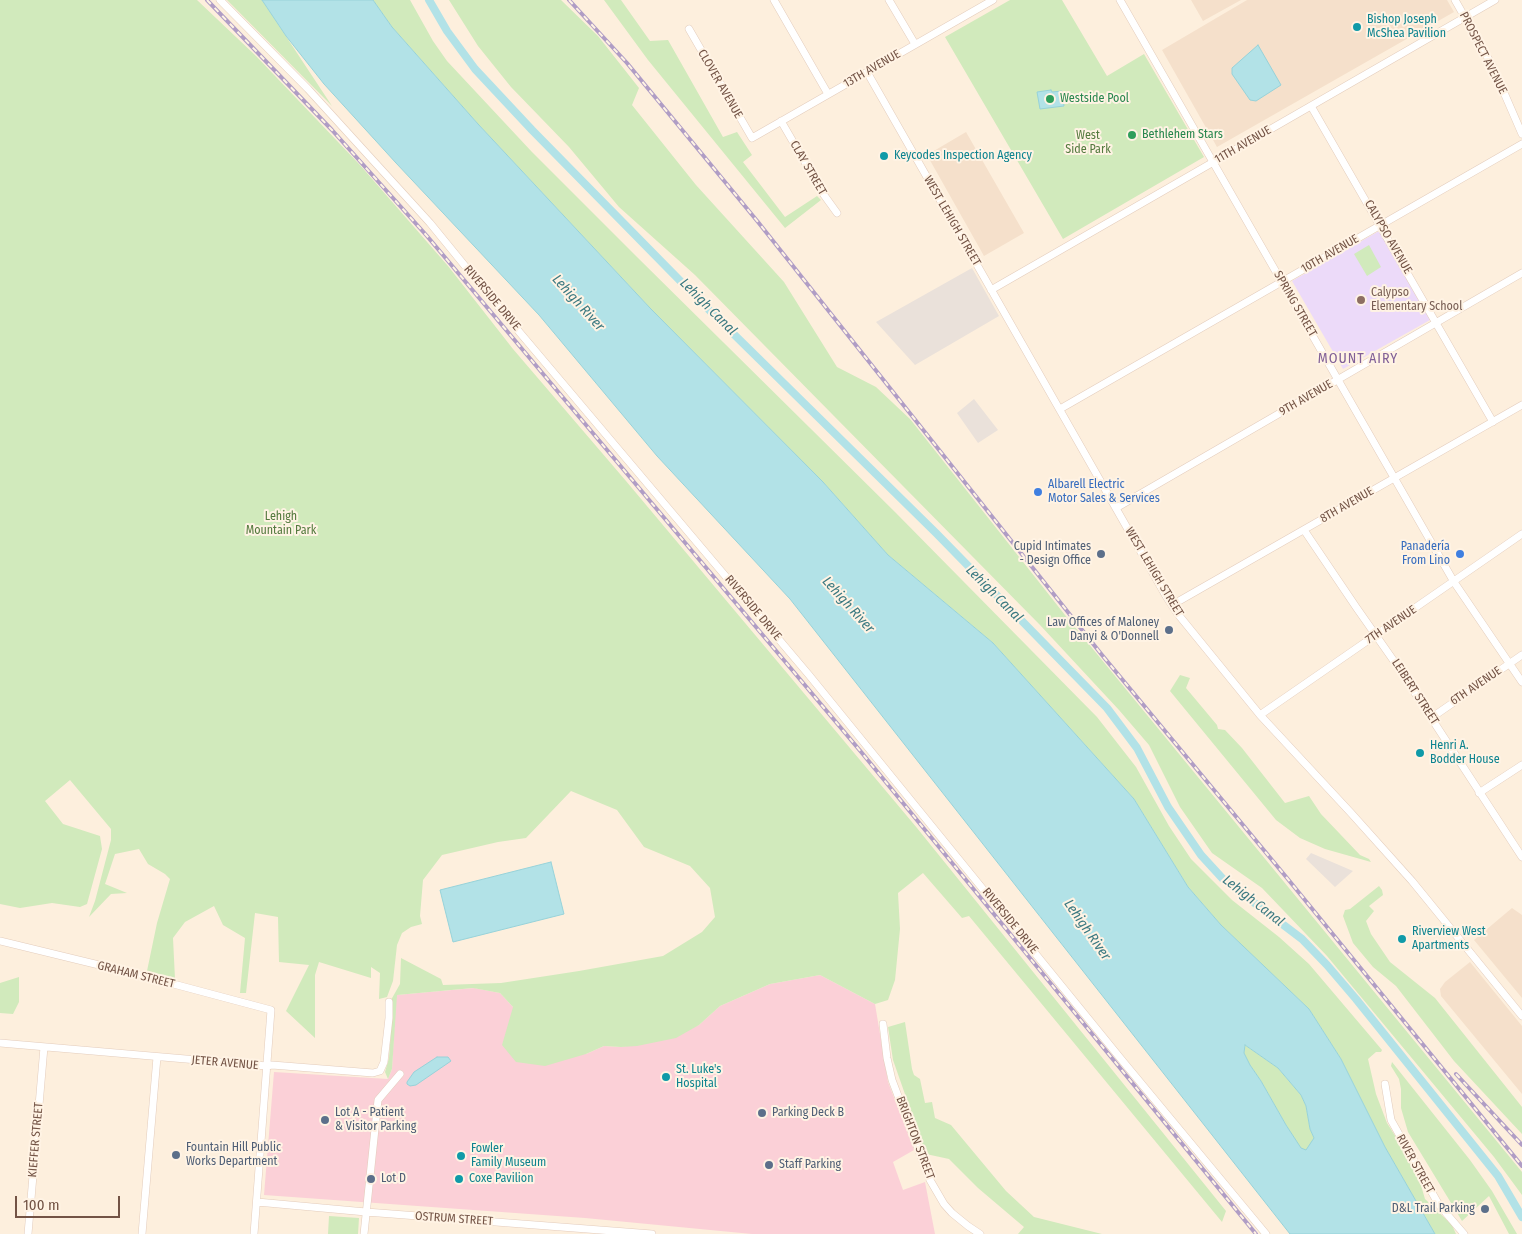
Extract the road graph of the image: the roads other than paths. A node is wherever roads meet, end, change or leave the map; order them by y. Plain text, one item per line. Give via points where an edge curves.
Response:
1 (220, 0) edge
2 (774, 0) edge
3 (889, 0) edge
4 (993, 0) edge
5 (1120, 0) edge
6 (1455, 0) edge
7 (1495, 0) edge
8 (1465, 17) junction
9 (689, 29) dead end
10 (915, 44) junction
11 (867, 72) junction
12 (828, 94) junction
13 (1311, 106) junction
14 (781, 121) junction
15 (1522, 134) edge
16 (752, 138) joint
17 (1522, 144) edge
18 (1213, 163) junction
19 (837, 213) dead end
20 (1381, 225) junction
21 (1522, 273) edge
22 (1282, 282) junction
23 (991, 290) junction
24 (1437, 322) junction
25 (1339, 379) junction
26 (1522, 406) edge
27 (1060, 409) junction
28 (1493, 422) junction
29 (1395, 478) junction
30 (1116, 508) junction
31 (1304, 530) junction
32 (1522, 534) edge
33 (1454, 582) junction
34 (1172, 605) junction
35 (1376, 634) junction
36 (1522, 655) edge
37 (1510, 664) junction
38 (1522, 682) edge
39 (1260, 716) junction
40 (1431, 718) junction
41 (1522, 764) edge
42 (1479, 793) junction
43 (1522, 857) edge
44 (0, 941) edge
45 (389, 1002) dead end
46 (1522, 1016) edge
47 (883, 1024) dead end
48 (0, 1042) edge
49 (44, 1046) junction
50 (157, 1057) junction
51 (268, 1066) junction
52 (400, 1074) dead end
53 (1385, 1084) dead end
54 (257, 1202) junction
55 (366, 1212) junction
56 (576, 1231) edge
57 (28, 1234) edge
58 (142, 1234) edge
59 (254, 1234) edge
60 (364, 1234) edge
61 (652, 1234) edge
62 (980, 1234) edge
63 (1266, 1234) edge
64 (1464, 1234) edge

1 - 63 street, RIVERSIDE DRIVE via 308,89 430,223 809,675
2 - 12 street
3 - 10 street
4 - 10 street, 13TH AVENUE
5 - 18 street, SPRING STREET
6 - 8 street, PROSPECT AVENUE
7 - 8 street, 11TH AVENUE
8 - 13 street, 11TH AVENUE
8 - 15 street, PROSPECT AVENUE via 1492,65
9 - 16 street, CLOVER AVENUE
10 - 11 street, 13TH AVENUE
11 - 12 street, 13TH AVENUE
11 - 23 street, WEST LEHIGH STREET
12 - 14 street, 13TH AVENUE
13 - 18 street, 11TH AVENUE
13 - 20 street, CALYPSO AVENUE
14 - 16 street, 13TH AVENUE
14 - 19 street, CLAY STREET
17 - 20 street, 10TH AVENUE
18 - 22 street, SPRING STREET
18 - 23 street, 11TH AVENUE
20 - 22 street, 10TH AVENUE
20 - 24 street, CALYPSO AVENUE
21 - 24 street, 9TH AVENUE
22 - 25 street, SPRING STREET
22 - 27 street, 10TH AVENUE
23 - 27 street, WEST LEHIGH STREET
24 - 25 street, 9TH AVENUE
24 - 28 street, CALYPSO AVENUE
25 - 29 street, SPRING STREET
25 - 30 street, 9TH AVENUE
26 - 28 street, 8TH AVENUE
27 - 30 street, WEST LEHIGH STREET
28 - 29 street, 8TH AVENUE
29 - 31 street, 8TH AVENUE
29 - 33 street, SPRING STREET
30 - 34 street, WEST LEHIGH STREET
31 - 34 street, 8TH AVENUE
31 - 35 street, LEIBERT STREET
32 - 33 street, 7TH AVENUE
33 - 35 street, 7TH AVENUE
33 - 37 street, SPRING STREET
34 - 39 street, WEST LEHIGH STREET
35 - 39 street, 7TH AVENUE
35 - 40 street, LEIBERT STREET
36 - 37 street, 6TH AVENUE
37 - 38 street, SPRING STREET
37 - 40 street, 6TH AVENUE
39 - 46 street, WEST LEHIGH STREET via 1412,881
40 - 42 street, LEIBERT STREET
41 - 42 street
42 - 43 street, LEIBERT STREET
44 - 51 street, GRAHAM STREET via 271,1010
45 - 51 street, JETER AVENUE via 387,1044 380,1071 373,1074
47 - 62 street, BRIGHTON STREET via 892,1080 930,1180 952,1213
48 - 49 street, JETER AVENUE
49 - 50 street, JETER AVENUE
49 - 57 street, KIEFFER STREET
50 - 51 street, JETER AVENUE
50 - 58 street
51 - 54 street
52 - 55 street via 378,1100
53 - 64 street, RIVER STREET via 1391,1120 1439,1205
54 - 55 street, OSTRUM STREET
54 - 59 street
55 - 56 street, OSTRUM STREET
55 - 60 street
56 - 61 street, OSTRUM STREET

